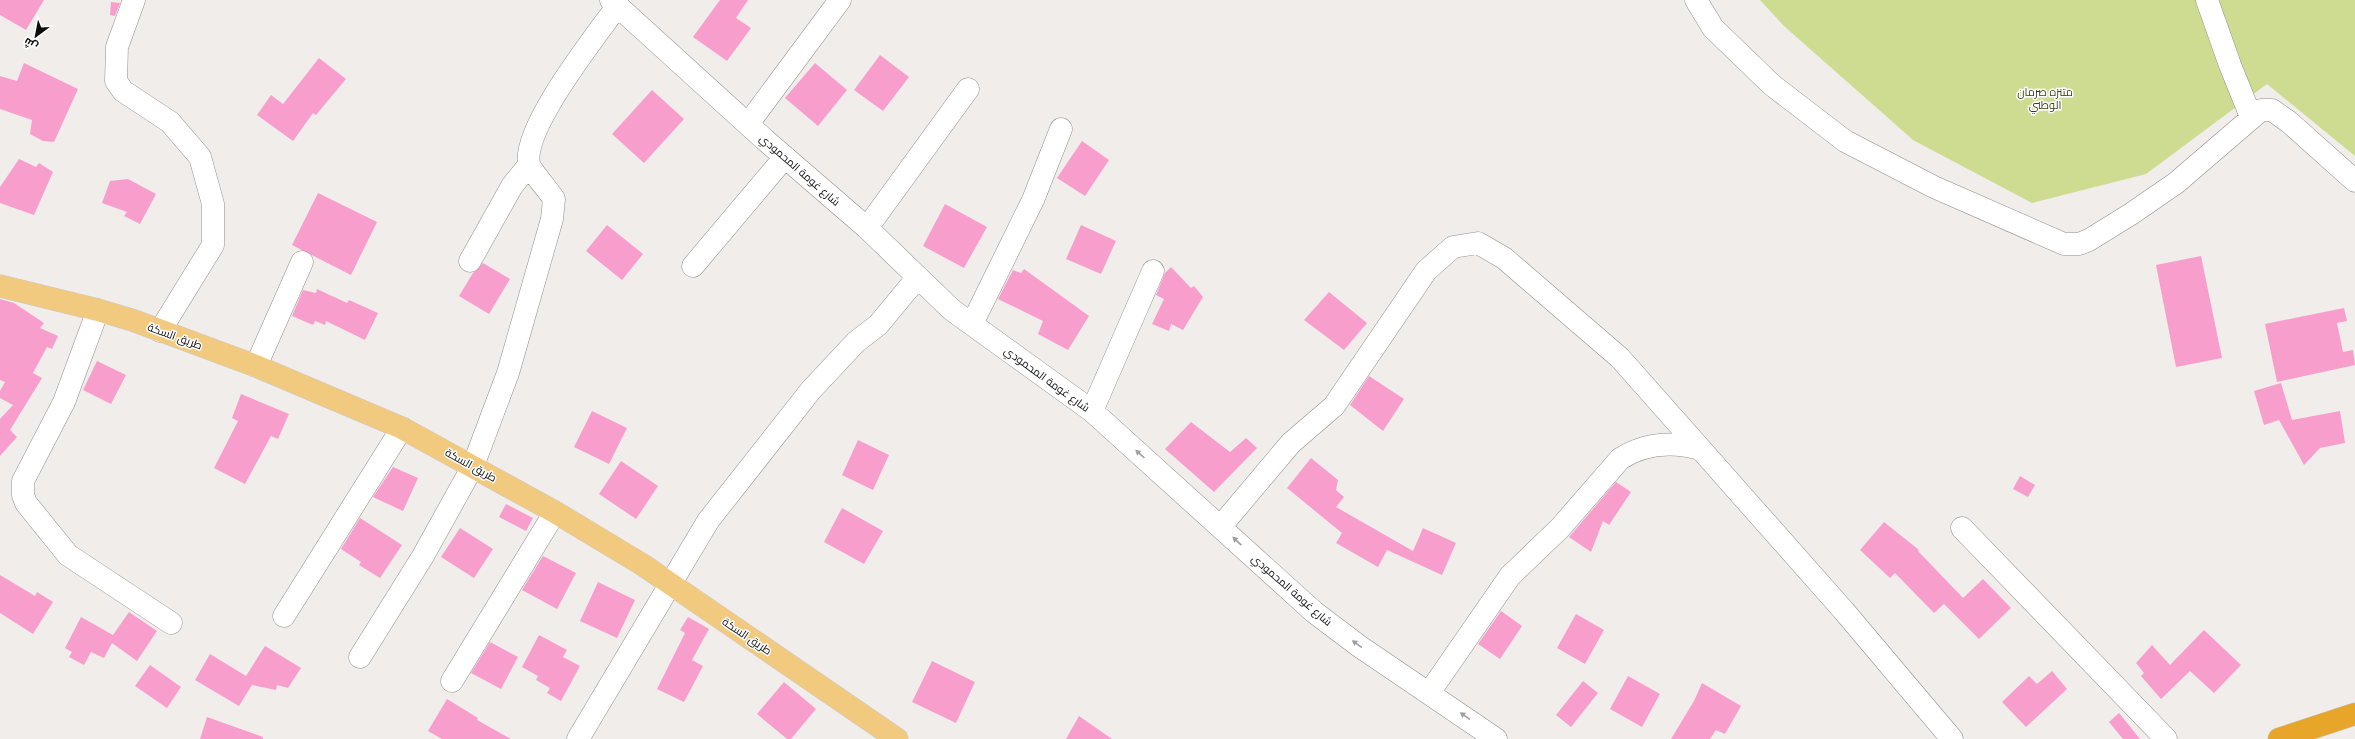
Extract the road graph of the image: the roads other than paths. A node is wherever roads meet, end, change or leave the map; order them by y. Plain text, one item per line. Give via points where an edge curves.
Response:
1 (134, 0) edge
2 (840, 0) edge
3 (1696, 0) edge
4 (2208, 0) edge
5 (614, 3) edge
6 (968, 89) dead end
7 (2251, 117) junction
8 (748, 124) junction
9 (1061, 129) dead end
10 (785, 157) junction
11 (529, 165) junction
12 (2355, 181) edge
13 (867, 228) junction
14 (470, 261) dead end
15 (302, 262) dead end
16 (693, 266) dead end
17 (1153, 271) dead end
18 (918, 278) junction
19 (0, 286) edge
20 (98, 310) junction
21 (972, 324) junction
22 (160, 331) junction
23 (256, 366) junction
24 (1092, 412) junction
25 (402, 428) junction
26 (1700, 449) junction
27 (472, 466) junction
28 (554, 512) junction
29 (1221, 526) junction
30 (1962, 528) dead end
31 (669, 583) junction
32 (284, 616) dead end
33 (171, 623) dead end
34 (360, 657) dead end
35 (452, 681) dead end
36 (1429, 693) junction
37 (2355, 714) edge
38 (895, 738) edge
39 (578, 739) edge
40 (1496, 739) edge
41 (1952, 739) edge
42 (2166, 739) edge
43 (2279, 739) edge

1 - 22 street via 118,47 116,81 123,91 170,122 200,157 213,204 213,245
2 - 8 street
3 - 7 street via 1714,28 1772,85 1845,141 1934,187 2064,244 2079,244 2089,240 2131,214 2176,183
4 - 7 street
5 - 8 street, شارع غومة المحمودي
5 - 11 street via 554,96 529,148
6 - 13 street
7 - 12 street via 2261,110 2272,110
8 - 10 street, شارع غومة المحمودي
9 - 21 street via 1033,200
10 - 13 street, شارع غومة المحمودي
10 - 16 street
11 - 14 street via 512,186
11 - 27 street via 554,199 552,219 508,373
13 - 18 street, شارع غومة المحمودي
15 - 23 street
17 - 24 street
18 - 21 street, شارع غومة المحمودي via 952,310
18 - 31 street via 878,325 856,342 811,390 708,521
19 - 20 main road, طريق السكة
20 - 22 main road, طريق السكة
20 - 33 street via 64,402 23,481 23,495 26,503 68,555
21 - 24 street, شارع غومة المحمودي
22 - 23 main road, طريق السكة
23 - 25 main road, طريق السكة
29 -> 24 street, شارع غومة المحمودي
25 - 27 main road, طريق السكة
25 - 32 street
26 - 29 street via 1620,358 1504,258 1489,248 1472,242 1453,247 1426,271 1334,406 1291,443
26 - 36 street via 1680,444 1660,444 1632,451 1620,459 1560,528 1510,576
26 - 41 street via 1844,611
27 - 28 main road, طريق السكة
27 - 34 street via 423,556
28 - 31 main road, طريق السكة
28 - 35 street
36 -> 29 street, شارع غومة المحمودي via 1314,612
30 - 42 street
31 - 38 main road, طريق السكة
31 - 39 street
40 -> 36 street, شارع غومة المحمودي
37 - 43 highway

